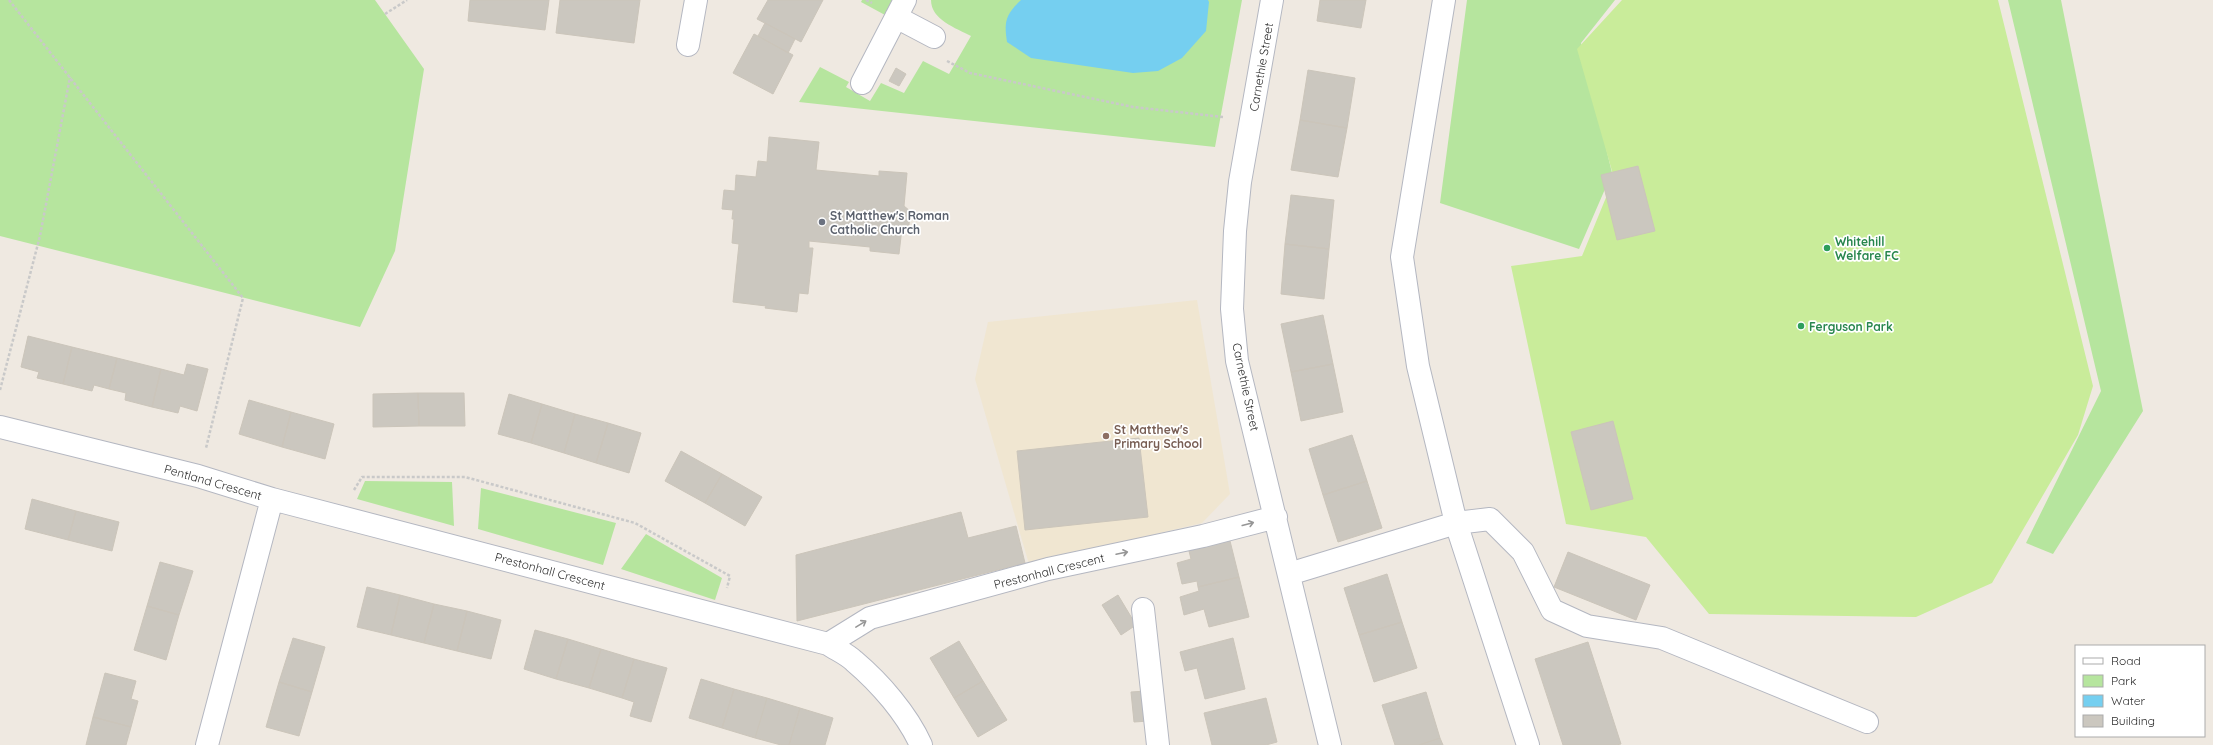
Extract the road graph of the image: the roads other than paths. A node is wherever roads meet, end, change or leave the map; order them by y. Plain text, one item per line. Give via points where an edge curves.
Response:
1 (696, 0) edge
2 (1272, 0) edge
3 (1444, 0) edge
4 (901, 9) edge
5 (928, 34) road end
6 (688, 45) dead end
7 (862, 83) dead end
8 (0, 427) edge
9 (272, 499) junction
10 (1276, 517) junction
11 (1456, 523) junction
12 (1290, 574) junction
13 (1143, 609) dead end
14 (828, 644) junction
15 (1867, 722) dead end
16 (206, 745) edge
17 (921, 745) edge
18 (1158, 745) edge
19 (1330, 745) edge
20 (1528, 745) edge

1 - 6 street
2 - 10 street, Carnethie Street via 1240,182 1232,310 1238,361
3 - 11 street via 1402,258 1418,366
4 - 5 street
4 - 7 street
8 - 9 street, Pentland Crescent via 198,476
9 - 14 street, Prestonhall Crescent
9 - 16 street, Pentland Crescent
10 - 12 street, Carnethie Street
14 -> 10 street, Prestonhall Crescent via 870,618 1048,569 1203,536
11 - 12 street
11 - 15 street via 1490,519 1523,552 1552,610 1586,626 1662,638
11 - 20 street
12 - 19 street, Carnethie Street
13 - 18 street
14 - 17 street, Prestonhall Crescent via 853,660 875,681

